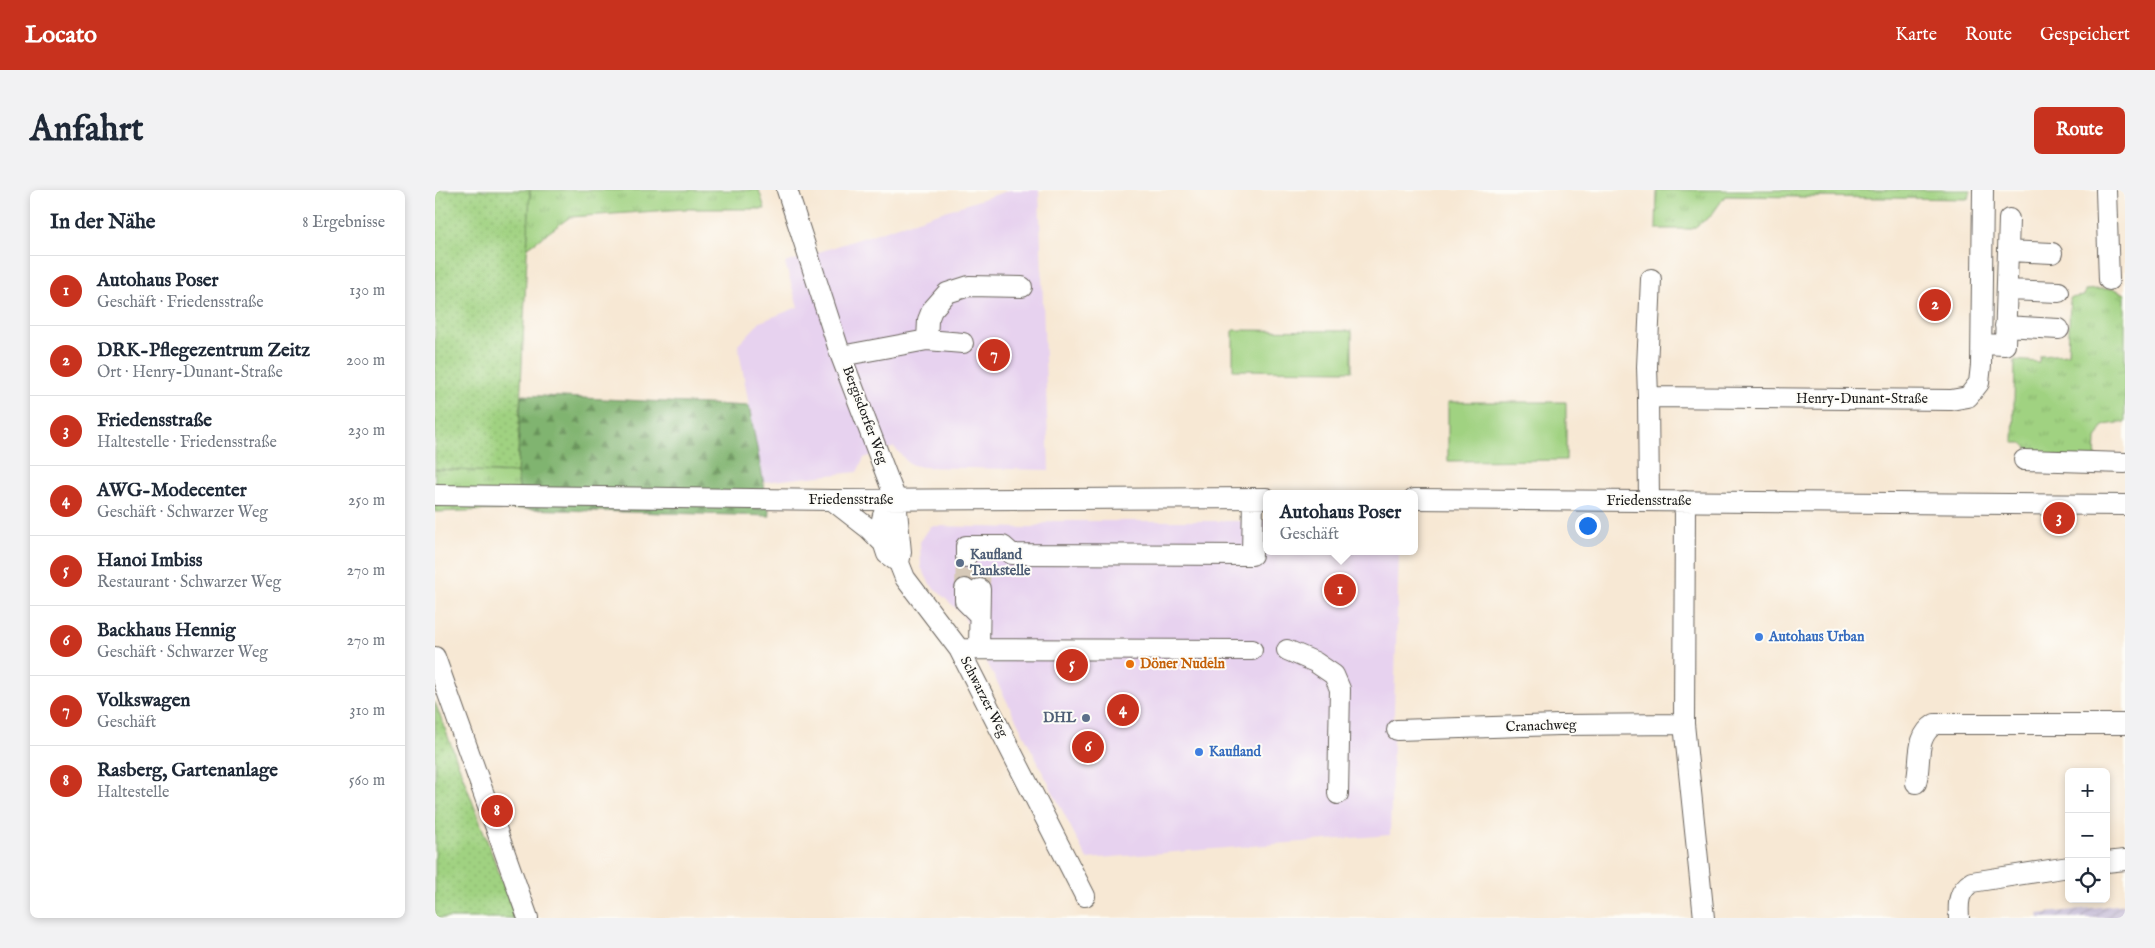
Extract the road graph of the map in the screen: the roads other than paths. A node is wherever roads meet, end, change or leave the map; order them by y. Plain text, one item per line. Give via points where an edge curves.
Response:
1 (787, 190) edge
2 (1983, 190) edge
3 (2106, 190) edge
4 (2009, 219) dead end
5 (2008, 251) junction
6 (2052, 253) dead end
7 (1651, 279) dead end
8 (2109, 280) dead end
9 (1022, 287) dead end
10 (2007, 290) junction
11 (2059, 292) dead end
12 (2005, 326) junction
13 (2059, 330) dead end
14 (927, 340) junction
15 (963, 343) dead end
16 (1981, 344) junction
17 (841, 356) junction
18 (1648, 397) junction
19 (2024, 460) dead end
20 (2125, 463) edge
21 (435, 495) edge
22 (1259, 498) edge
23 (1418, 499) edge
24 (832, 500) junction
25 (896, 500) junction
26 (1649, 501) junction
27 (1685, 502) junction
28 (2125, 505) edge
29 (883, 543) junction
30 (976, 553) dead end
31 (899, 562) junction
32 (973, 589) tunnel mouth
33 (959, 648) junction
34 (979, 649) junction
35 (1252, 650) dead end
36 (1287, 650) dead end
37 (435, 657) edge
38 (1684, 724) junction
39 (2125, 724) edge
40 (1397, 730) dead end
41 (1916, 783) dead end
42 (1338, 794) dead end
43 (2125, 860) edge
44 (2110, 862) edge
45 (2065, 868) edge
46 (1085, 896) dead end
47 (528, 918) edge
48 (1703, 918) edge
49 (1959, 918) edge

1 - 17 street, Bergisdorfer Weg
2 - 16 street, Henry-Dunant-Straße
3 - 8 street
4 - 5 street
5 - 6 street
5 - 10 street
7 - 18 street
9 - 14 street via 969,286 947,293 932,310
10 - 11 street
10 - 12 street
12 - 13 street
12 - 16 street via 2005,345
14 - 15 street
14 - 17 street
16 - 18 street, Henry-Dunant-Straße via 1979,383 1968,397 1959,399
17 - 25 street, Bergisdorfer Weg
18 - 26 street
19 - 20 street
21 - 24 street, Friedensstraße
22 - 25 street, Friedensstraße
22 - 30 street via 1252,555 1012,554 1003,546
23 - 26 street, Friedensstraße
24 - 25 street, Friedensstraße
24 - 29 street
25 - 29 street via 884,511
25 - 31 street, Schwarzer Weg
26 - 27 street, Friedensstraße
27 - 28 street, Friedensstraße
27 - 38 street
29 - 31 street via 887,554
31 - 33 street, Schwarzer Weg via 912,589
32 - 34 street via 979,615
33 - 34 street
33 - 46 street, Schwarzer Weg
34 - 35 street
36 - 42 street via 1315,662 1334,675 1340,689
37 - 47 street
38 - 40 street, Cranachweg
38 - 48 street
39 - 41 street via 1935,724 1921,741
43 - 44 street
45 - 49 street via 1972,882 1960,895

